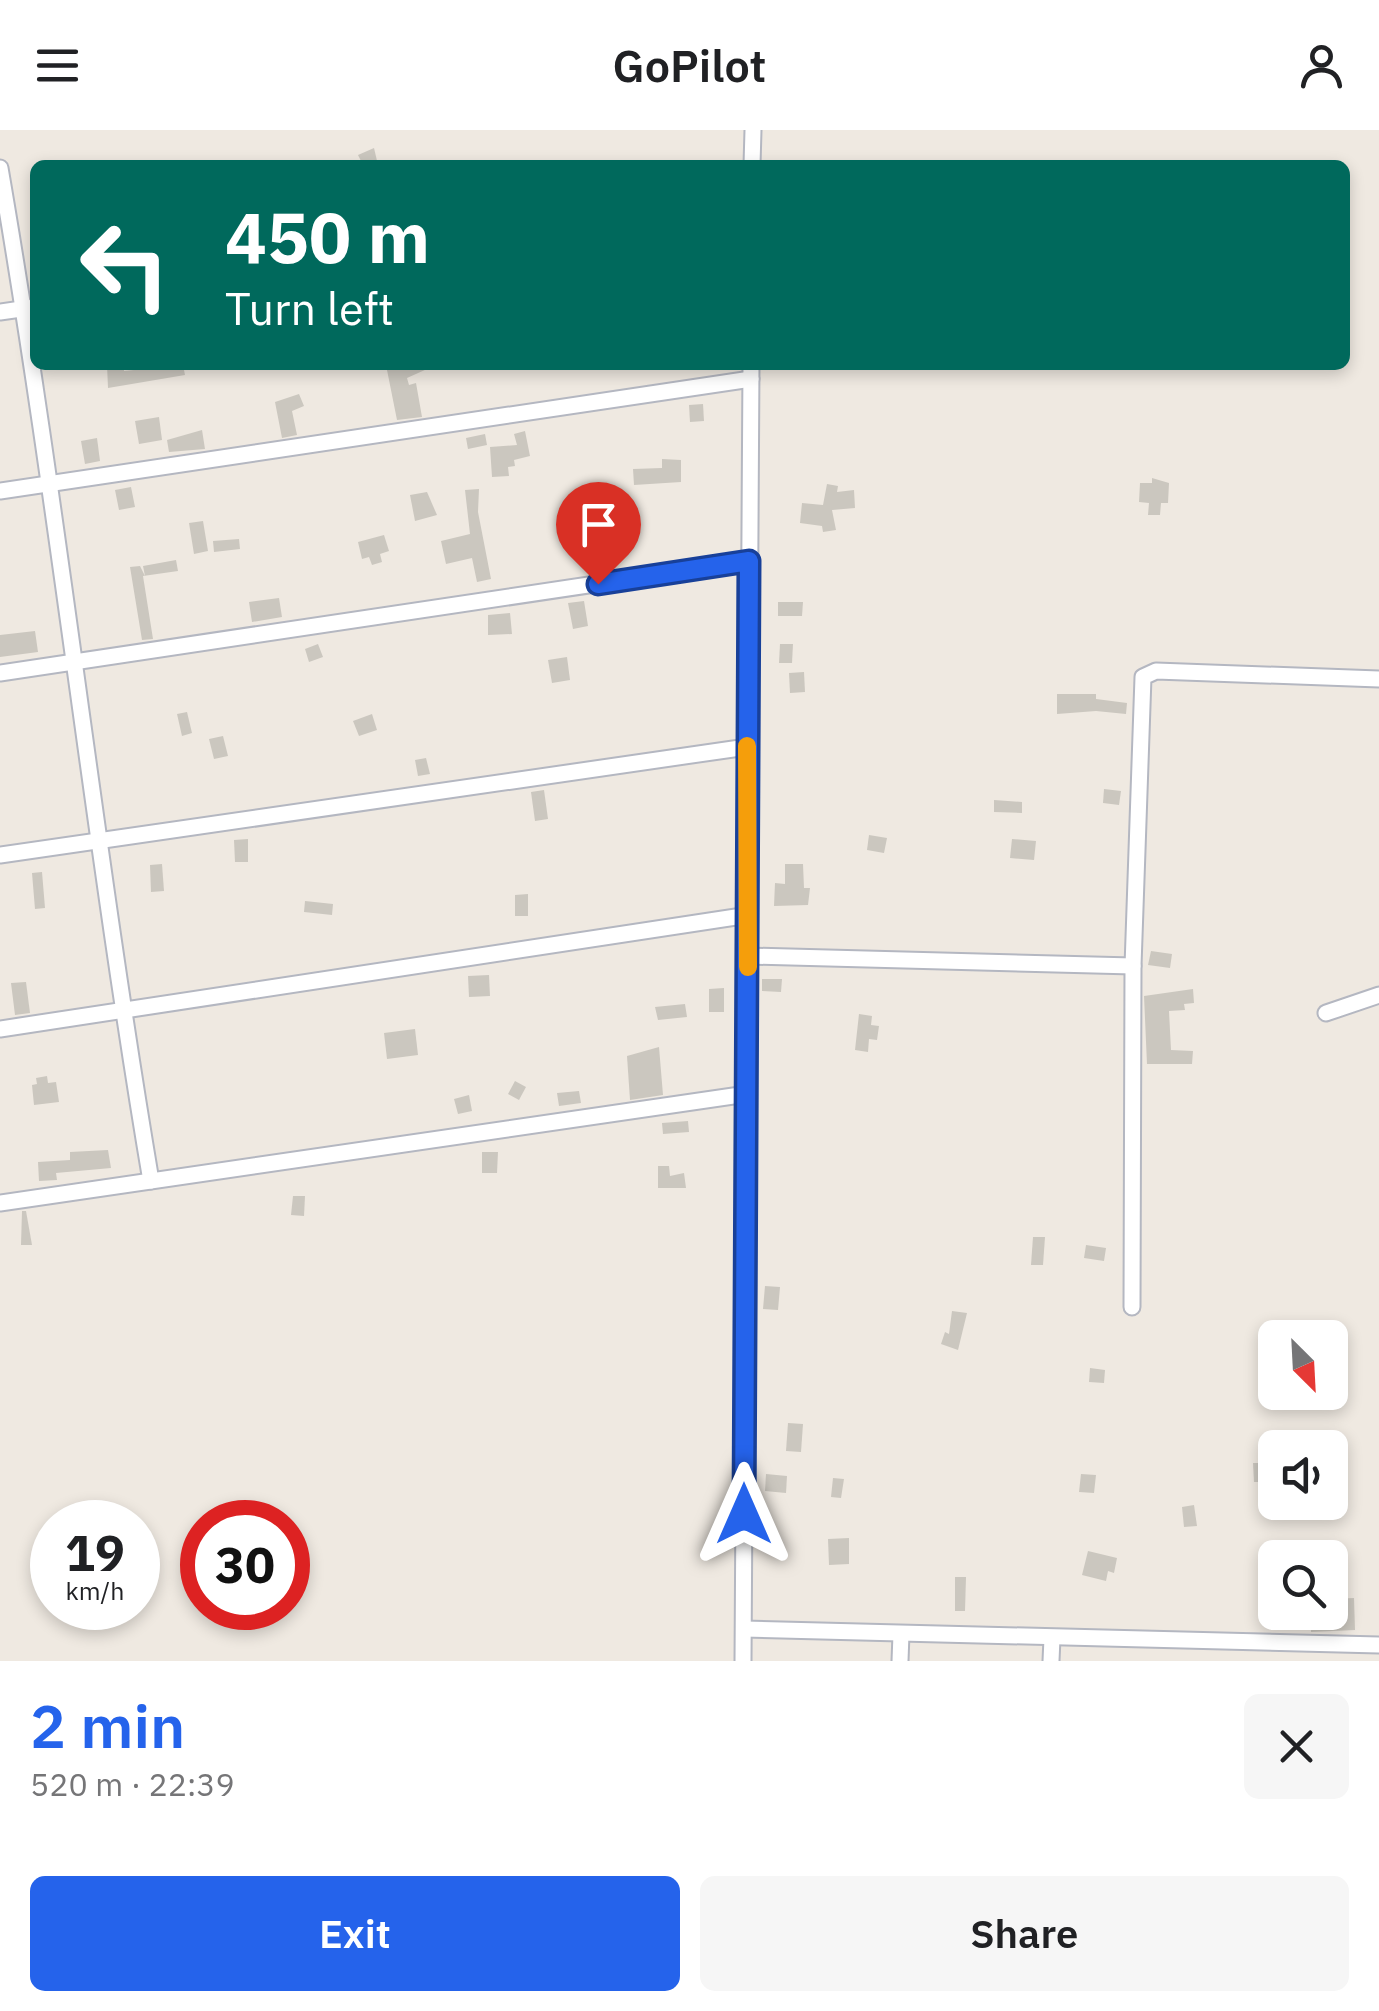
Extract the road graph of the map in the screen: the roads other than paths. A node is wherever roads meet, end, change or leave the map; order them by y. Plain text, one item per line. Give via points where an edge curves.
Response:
1 (753, 130) edge
2 (752, 160) edge
3 (0, 168) edge
4 (30, 308) edge
5 (0, 312) edge
6 (36, 370) edge
7 (751, 372) edge
8 (46, 482) junction
9 (0, 491) edge
10 (749, 561) junction
11 (71, 663) junction
12 (0, 673) edge
13 (1379, 679) edge
14 (747, 747) junction
15 (99, 842) junction
16 (0, 856) edge
17 (749, 915) junction
18 (748, 956) junction
19 (1133, 966) junction
20 (1379, 996) edge
21 (122, 1011) junction
22 (1326, 1013) dead end
23 (0, 1029) edge
24 (747, 1094) junction
25 (152, 1180) junction
26 (0, 1203) edge
27 (1132, 1307) dead end
28 (744, 1629) junction
29 (901, 1634) junction
30 (1052, 1638) junction
31 (1379, 1645) edge
32 (743, 1661) edge
33 (900, 1661) edge
34 (1052, 1661) edge

1 - 2 street
3 - 4 street
4 - 5 street
6 - 8 street
7 - 8 street
7 - 10 street
8 - 9 street
8 - 11 street
10 - 11 street
10 - 14 street
11 - 12 street
11 - 15 street
13 - 19 street via 1156,671 1143,677
14 - 15 street
14 - 17 street
15 - 16 street
15 - 21 street
17 - 18 street
17 - 21 street
18 - 19 street
18 - 24 street
19 - 27 street
20 - 22 street
21 - 23 street
21 - 25 street
24 - 25 street
24 - 28 street
25 - 26 street
28 - 29 street
28 - 32 street
29 - 30 street
29 - 33 street
30 - 31 street
30 - 34 street

